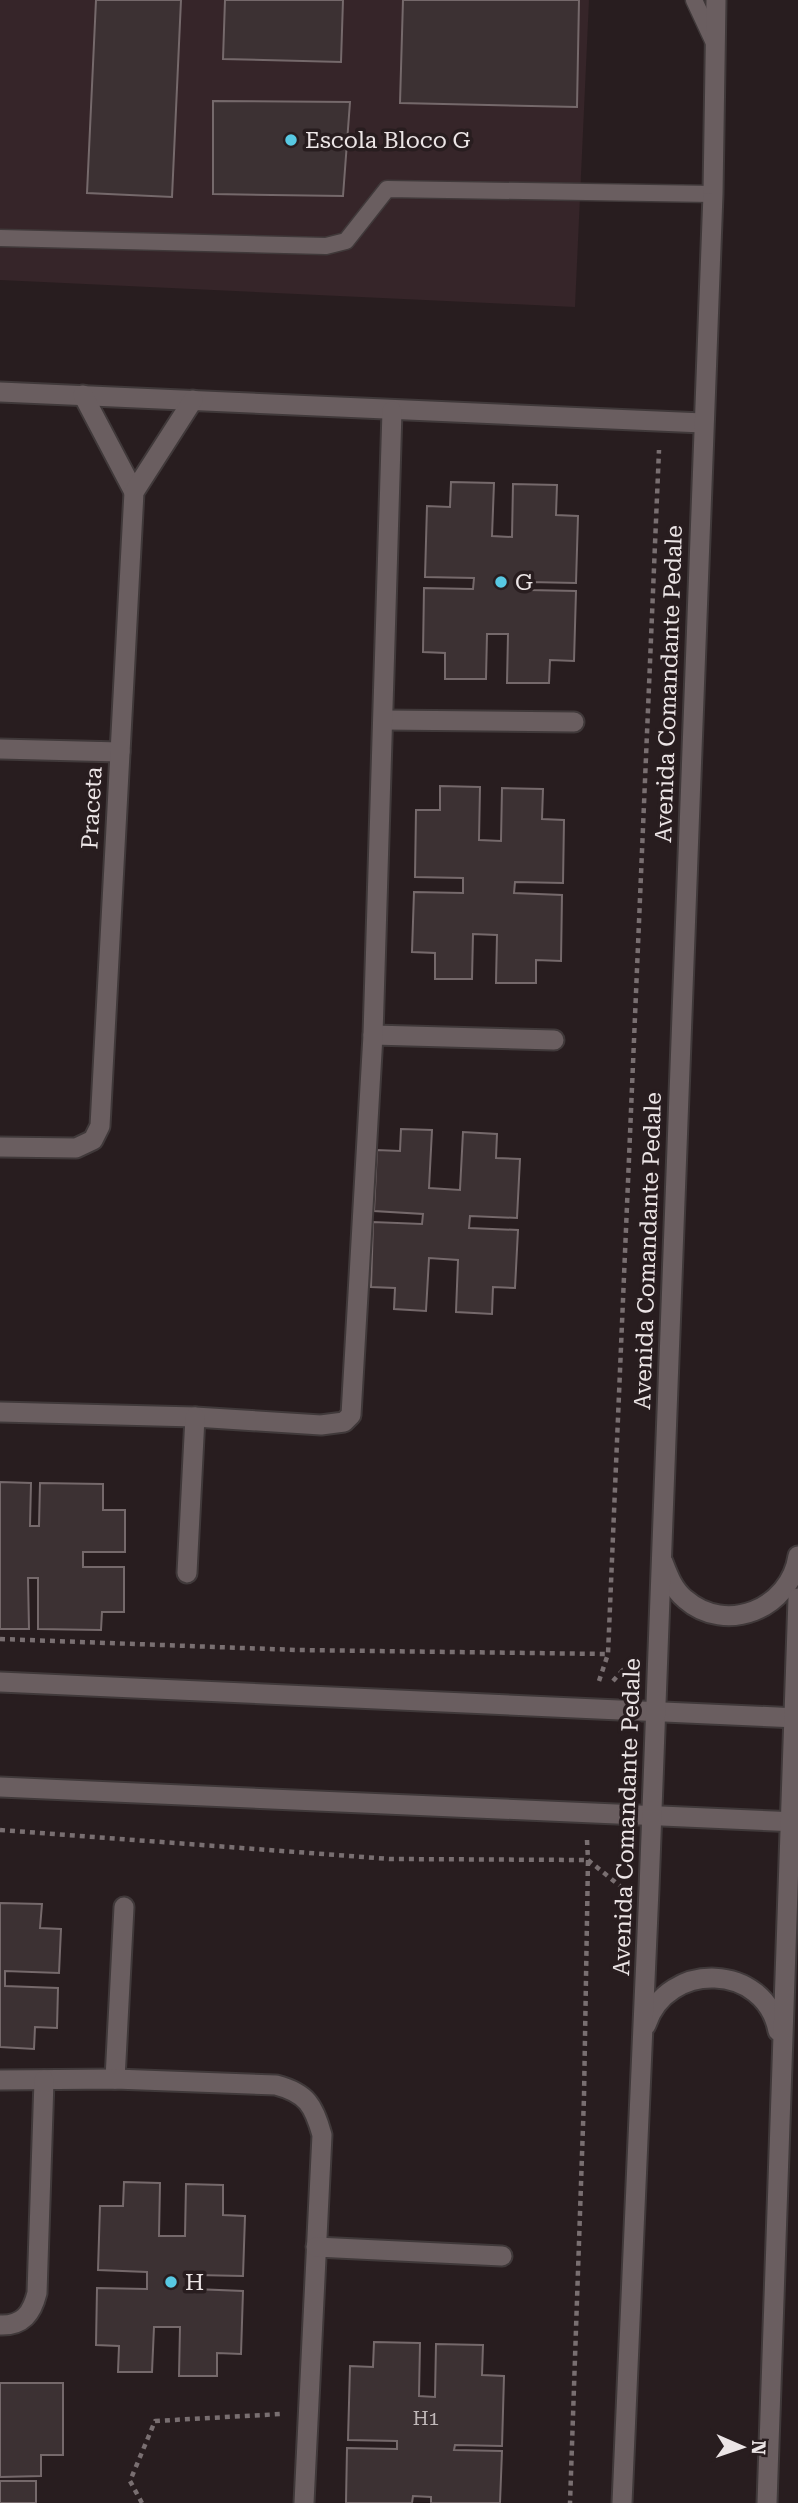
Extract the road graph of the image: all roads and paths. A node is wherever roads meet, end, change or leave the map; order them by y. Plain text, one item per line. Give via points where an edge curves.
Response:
1 (694, 0) edge
2 (716, 0) edge
3 (715, 46) junction
4 (713, 194) junction
5 (0, 238) edge
6 (0, 392) edge
7 (83, 395) junction
8 (193, 400) junction
9 (392, 411) junction
10 (661, 422) junction
11 (703, 424) junction
12 (134, 492) junction
13 (384, 720) junction
14 (574, 723) dead end
15 (0, 749) edge
16 (120, 752) junction
17 (373, 1035) junction
18 (554, 1040) dead end
19 (0, 1147) edge
20 (0, 1412) edge
21 (195, 1417) junction
22 (661, 1536) junction
23 (798, 1556) edge
24 (187, 1573) dead end
25 (798, 1598) edge
26 (0, 1639) edge
27 (608, 1654) junction
28 (0, 1682) edge
29 (590, 1708) junction
30 (655, 1711) junction
31 (796, 1717) edge
32 (0, 1787) edge
33 (586, 1813) junction
34 (651, 1816) junction
35 (794, 1822) edge
36 (0, 1830) edge
37 (588, 1860) junction
38 (649, 1889) junction
39 (124, 1907) dead end
40 (643, 2037) junction
41 (781, 2046) junction
42 (115, 2079) junction
43 (0, 2080) edge
44 (44, 2080) junction
45 (316, 2247) junction
46 (502, 2256) dead end
47 (0, 2325) edge
48 (308, 2412) junction
49 (142, 2503) edge
50 (304, 2503) edge
51 (570, 2503) edge
52 (622, 2503) edge
53 (767, 2503) edge

1 - 3 lane
2 - 3 street, Avenida Comandante Pedale
3 - 4 street, Avenida Comandante Pedale
4 - 5 lane via 387,189 346,241 326,246
4 - 11 street, Avenida Comandante Pedale
6 - 7 street
7 - 8 street
7 - 12 street
8 - 9 street
8 - 12 street, Praceta
9 - 10 street
9 - 13 street
10 - 11 street
10 - 27 path
11 - 22 street, Avenida Comandante Pedale
12 - 16 street, Praceta
13 - 14 street
13 - 17 street
15 - 16 street
16 - 19 street, Praceta via 100,1126 93,1140 76,1148
17 - 18 street
17 - 21 street via 351,1415 344,1422 321,1425
20 - 21 street
21 - 24 street
22 - 23 street via 662,1559 670,1581 684,1599 726,1617 749,1614 769,1604 786,1589
22 - 30 street, Avenida Comandante Pedale
25 - 31 street
26 - 27 path via 297,1650
27 - 29 path
28 - 29 street
29 - 30 street
30 - 31 street
30 - 34 street, Avenida Comandante Pedale
31 - 35 street
32 - 33 street
33 - 34 street
33 - 37 path
34 - 35 street
34 - 38 street, Avenida Comandante Pedale
35 - 41 street
36 - 37 path via 390,1859
37 - 38 path via 621,1886
37 - 51 path
38 - 40 street, Avenida Comandante Pedale
39 - 42 street
40 - 41 street via 650,2015 664,1996 682,1983 705,1977 728,1979 765,2003 777,2023
40 - 52 street, Avenida Comandante Pedale
41 - 53 street
42 - 44 street
42 - 45 street via 276,2085 294,2090 309,2102 322,2135
43 - 44 street
44 - 47 street via 37,2293 33,2310 21,2322
45 - 46 street
45 - 48 street
48 - 49 path via 155,2421 130,2481
48 - 50 street

